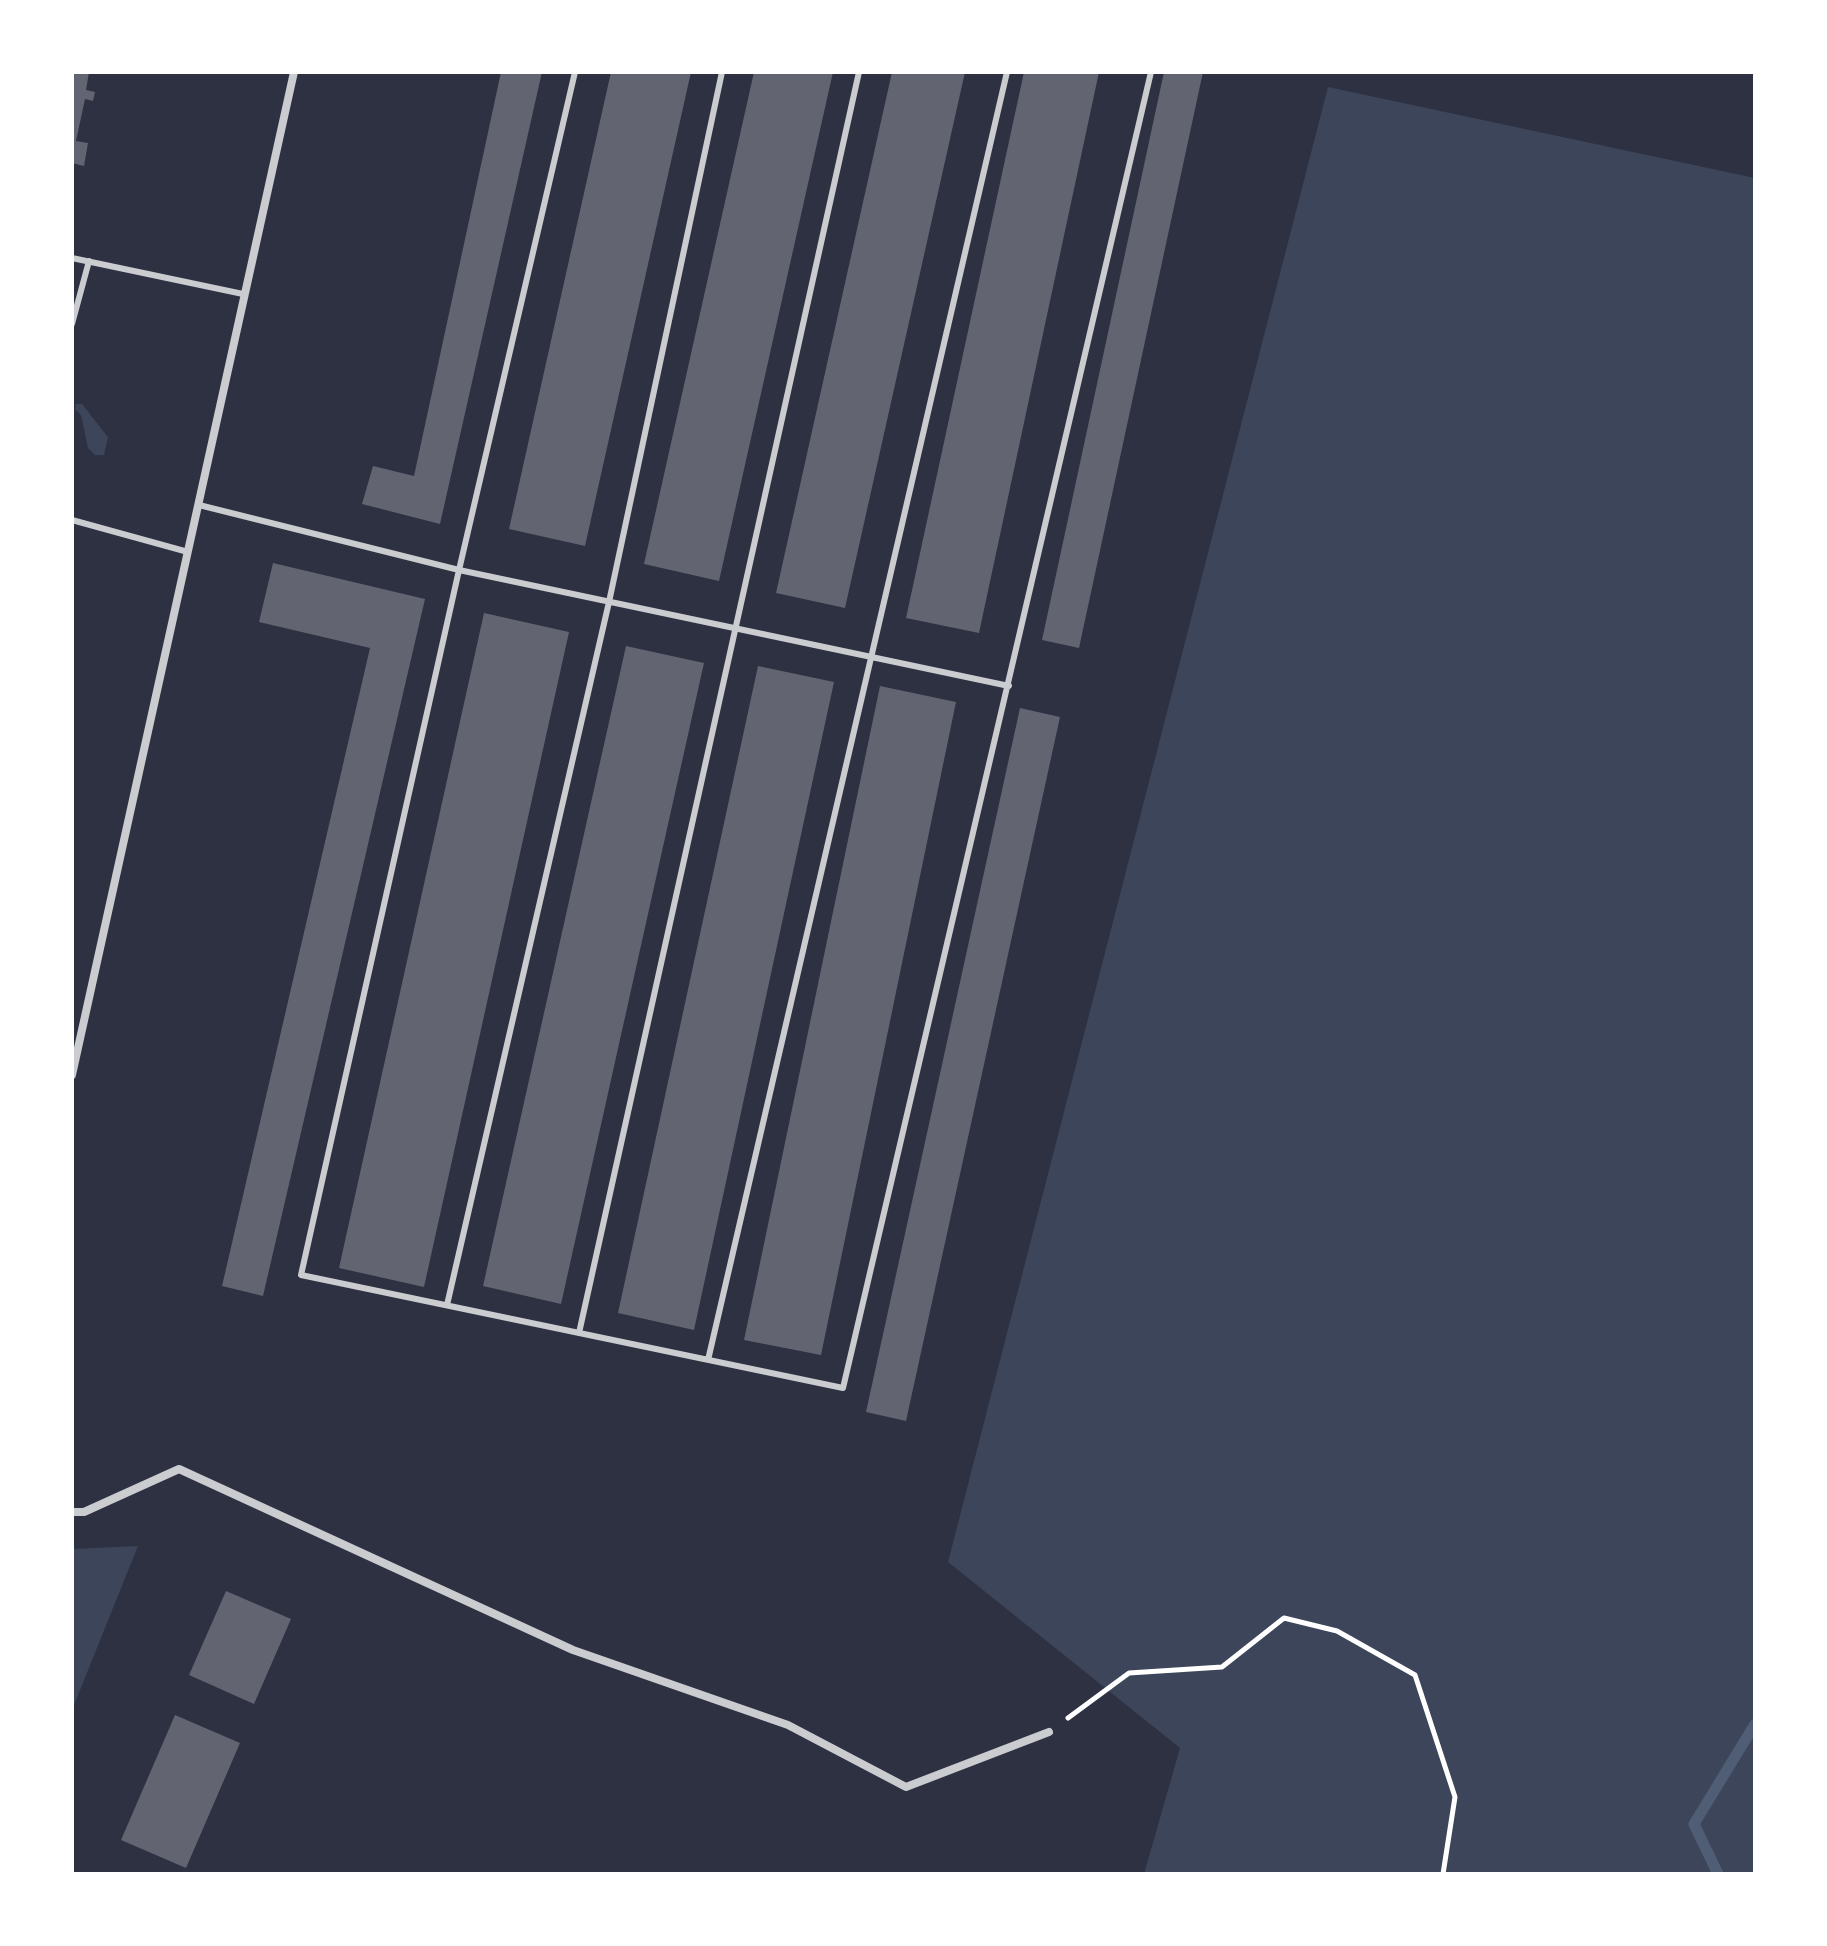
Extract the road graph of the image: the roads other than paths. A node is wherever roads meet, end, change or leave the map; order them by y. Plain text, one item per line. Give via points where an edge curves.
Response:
1 (294, 72) edge
2 (575, 72) edge
3 (722, 72) edge
4 (859, 72) edge
5 (1007, 72) edge
6 (1151, 72) edge
7 (72, 258) edge
8 (89, 261) junction
9 (243, 294) junction
10 (72, 324) edge
11 (199, 505) junction
12 (72, 520) edge
13 (188, 552) junction
14 (459, 570) junction
15 (609, 602) junction
16 (737, 629) junction
17 (873, 657) junction
18 (1009, 686) junction
19 (72, 1075) edge
20 (447, 1305) junction
21 (579, 1333) junction
22 (708, 1360) junction
23 (72, 1512) edge
24 (1049, 1732) road end

1 - 9 street
2 - 14 lane
3 - 15 lane
4 - 16 lane
5 - 17 lane
6 - 18 lane
7 - 8 lane
8 - 9 lane
8 - 10 lane
9 - 11 street
11 - 13 street
11 - 14 lane
12 - 13 lane
13 - 19 street
14 - 15 lane
14 - 20 lane via 301,1275
15 - 16 lane
15 - 20 lane
16 - 17 lane
16 - 21 lane
17 - 18 lane
17 - 22 lane
18 - 22 lane via 843,1388
20 - 21 lane
21 - 22 lane
23 - 24 street via 84,1512 179,1469 573,1650 788,1725 906,1787

